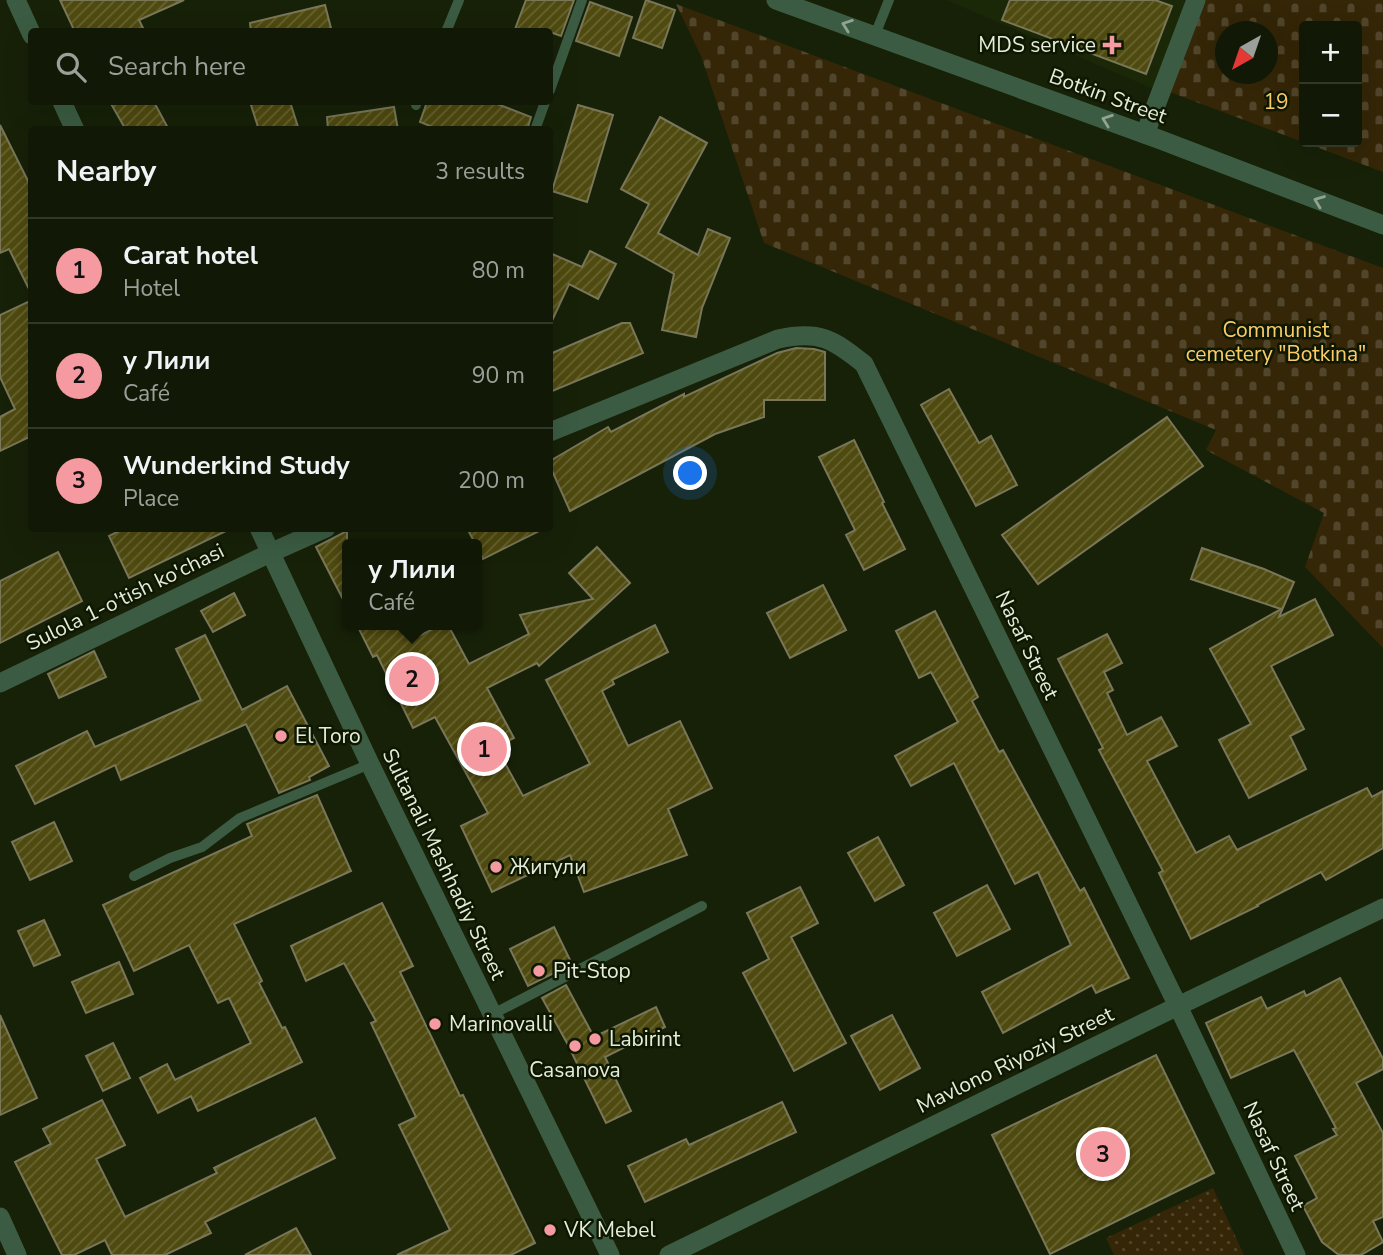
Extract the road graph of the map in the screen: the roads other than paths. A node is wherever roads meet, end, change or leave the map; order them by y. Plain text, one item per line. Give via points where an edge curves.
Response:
1 (16, 0) edge
2 (459, 0) edge
3 (582, 0) edge
4 (776, 0) edge
5 (889, 0) edge
6 (1196, 0) edge
7 (29, 28) edge
8 (448, 28) edge
9 (875, 35) junction
10 (553, 82) edge
11 (63, 105) edge
12 (544, 105) edge
13 (73, 126) edge
14 (536, 126) edge
15 (1144, 134) junction
16 (1383, 225) edge
17 (553, 431) edge
18 (261, 532) edge
19 (317, 532) edge
20 (270, 553) junction
21 (0, 683) edge
22 (370, 764) junction
23 (134, 876) dead end
24 (702, 906) dead end
25 (1383, 908) edge
26 (1178, 1006) junction
27 (493, 1014) junction
28 (0, 1217) edge
29 (17, 1255) edge
30 (610, 1255) edge
31 (668, 1255) edge
32 (1296, 1255) edge

1 - 7 street
2 - 8 lane
3 - 10 lane
9 -> 4 street, Botkin Street
5 - 9 lane
6 - 15 street
15 -> 9 street, Botkin Street
11 - 13 street
12 - 14 lane
16 -> 15 street, Botkin Street
17 - 26 street, Nasaf Street via 778,339 804,334 839,344 864,364
18 - 20 street, Sultаnali Mashhadiy Street
19 - 20 street
20 - 21 street, Sulola 1-o'tish ko'chasi
20 - 22 street, Sultаnali Mashhadiy Street
22 - 23 lane via 240,818 202,846
22 - 27 street, Sultаnali Mashhadiy Street
24 - 27 lane
25 - 26 street, Mavlono Riyoziy Street
26 - 31 street, Mavlono Riyoziy Street
26 - 32 street, Nasaf Street
27 - 30 street, Sultаnali Mashhadiy Street
28 - 29 street

